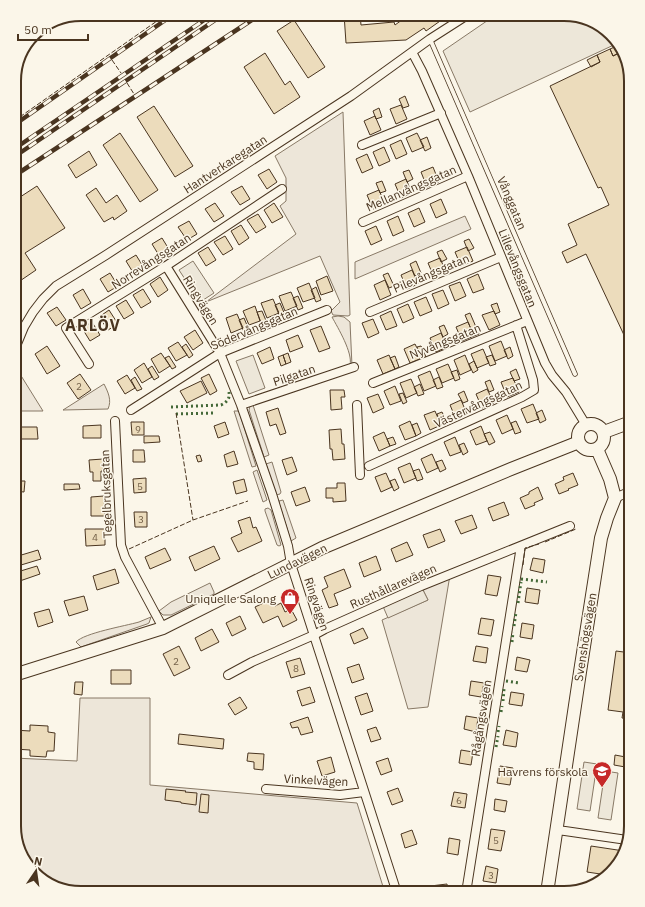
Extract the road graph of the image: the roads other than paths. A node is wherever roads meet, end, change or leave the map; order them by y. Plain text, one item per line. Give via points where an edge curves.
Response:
1 (458, 21) edge
2 (430, 40) junction
3 (412, 52) junction
4 (441, 113) junction
5 (362, 145) dead end
6 (468, 176) junction
7 (282, 189) dead end
8 (363, 222) dead end
9 (501, 257) junction
10 (166, 266) junction
11 (327, 310) dead end
12 (370, 312) dead end
13 (527, 321) junction
14 (516, 325) junction
15 (21, 334) edge
16 (220, 354) junction
17 (89, 364) dead end
18 (354, 367) dead end
19 (575, 374) dead end
20 (373, 383) dead end
21 (357, 404) dead end
22 (241, 405) junction
23 (131, 410) dead end
24 (115, 421) dead end
25 (586, 425) junction
26 (624, 425) edge
27 (604, 432) junction
28 (579, 442) junction
29 (597, 449) junction
30 (369, 466) dead end
31 (360, 475) dead end
32 (624, 494) edge
33 (616, 498) junction
34 (570, 526) dead end
35 (521, 546) junction
36 (292, 564) junction
37 (163, 628) junction
38 (314, 635) junction
39 (21, 673) edge
40 (228, 675) dead end
41 (266, 789) dead end
42 (364, 792) junction
43 (556, 830) junction
44 (622, 839) edge
45 (395, 886) edge
46 (467, 886) edge
47 (548, 886) edge

1 - 2 street, Hantverkaregatan
2 - 3 street, Hantverkaregatan
2 - 19 lane, Vånggatan
3 - 4 street, Lillevångsgatan
3 - 15 street, Hantverkaregatan via 352,96 56,286 33,312
4 - 5 street
4 - 6 street, Lillevångsgatan
6 - 8 street, Mellanvångsgatan
6 - 9 street, Lillevångsgatan
7 - 10 street, Norrevångsgatan
9 - 12 street, Pilevångsgatan
9 - 13 street, Lillevångsgatan
10 - 16 street, Ringvägen
10 - 17 street, Norrevångsgatan via 66,328
11 - 16 street, Södervångsgatan
13 - 14 street, Nyvångsgatan
13 - 25 street, Lillevångsgatan via 545,363
14 - 20 street, Nyvångsgatan
14 - 30 street, Västervångsgatan via 534,390
16 - 22 street, Ringvägen
16 - 23 street, Södervångsgatan
18 - 22 street, Pilgatan
21 - 31 street
22 - 36 street, Ringvägen via 272,494
24 - 37 street, Tegelbruksgatan via 121,545
25 - 27 main road via 598,425
25 - 28 main road via 580,430
26 - 27 main road
27 - 29 main road via 604,442
28 - 29 main road via 587,449
28 - 36 main road, Lundavägen via 361,531
29 - 33 main road
32 - 33 street
33 - 43 main road, Svenshögsvägen via 600,538
34 - 35 street, Rusthållarevägen
35 - 38 street, Rusthållarevägen via 421,586
35 - 46 street, Rågångsvägen
36 - 37 main road, Lundavägen
36 - 38 street, Ringvägen
37 - 39 main road, Lundavägen
38 - 40 street, Rusthållarevägen
38 - 42 street, Ringvägen
41 - 42 street, Vinkelvägen via 340,795
42 - 45 street, Ringvägen
43 - 44 street
43 - 47 main road, Svenshögsvägen

